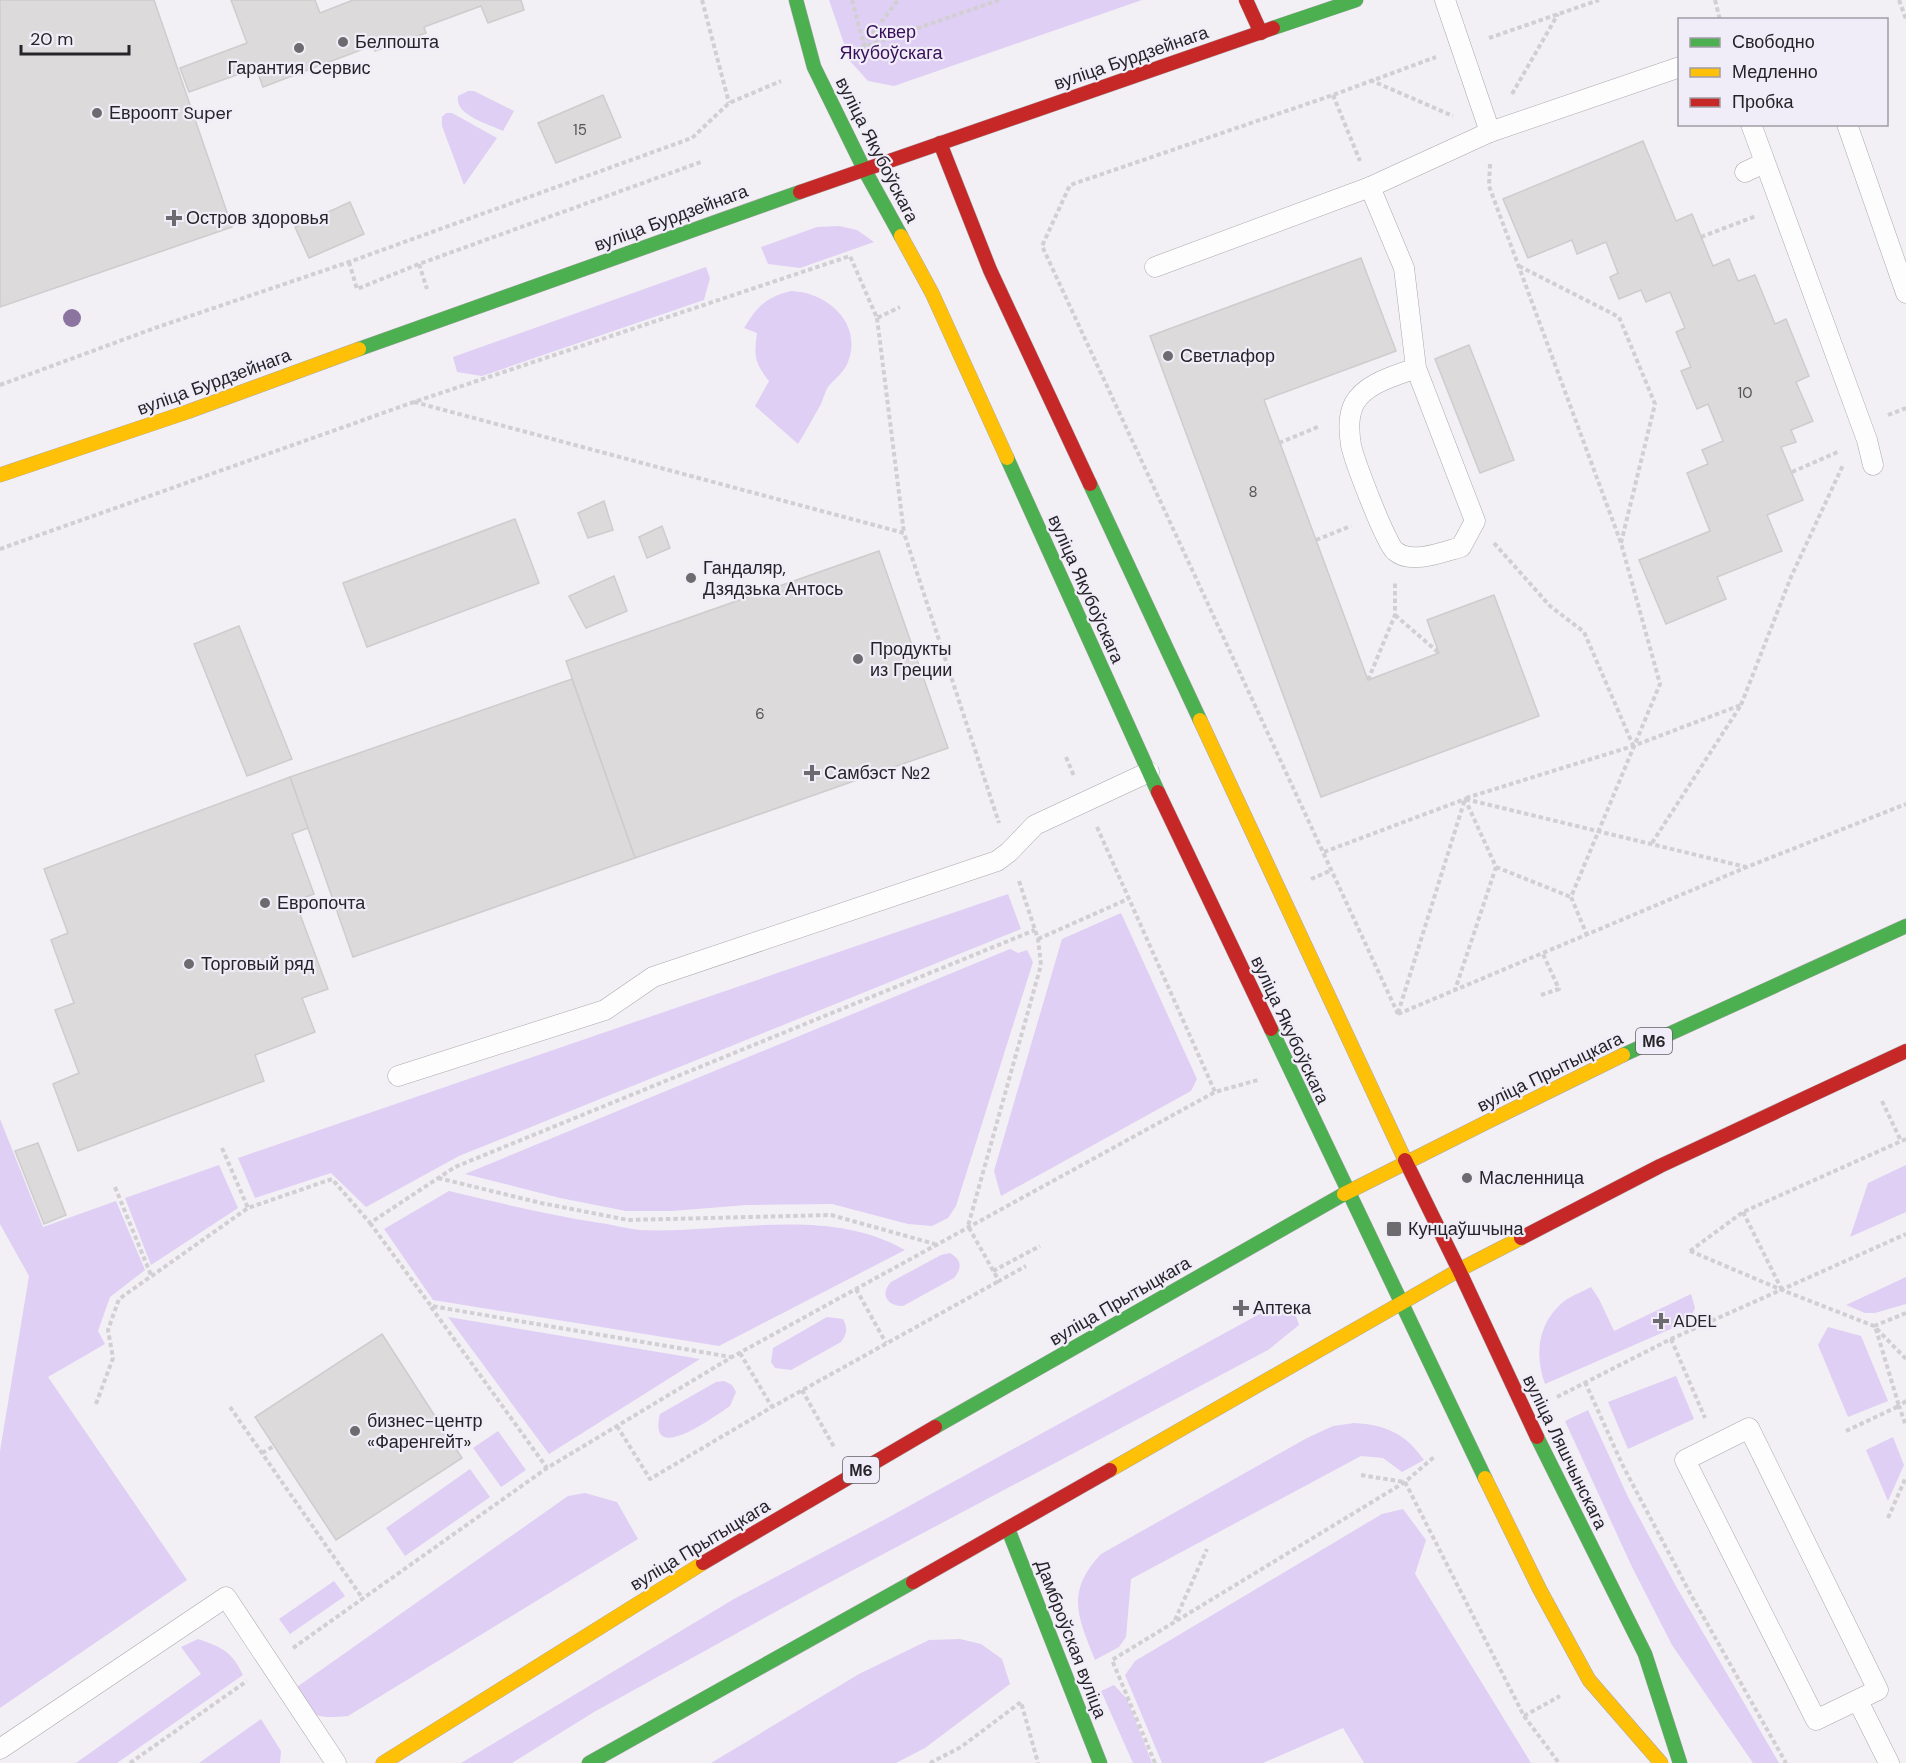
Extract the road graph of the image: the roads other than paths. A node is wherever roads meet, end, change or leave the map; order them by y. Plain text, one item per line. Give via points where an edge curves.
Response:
1 (796, 0) edge
2 (1246, 0) edge
3 (1356, 0) edge
4 (1445, 0) edge
5 (1261, 33) junction
6 (1678, 68) edge
7 (1752, 126) edge
8 (1848, 126) edge
9 (1490, 132) junction
10 (940, 143) junction
11 (1764, 163) junction
12 (864, 168) junction
13 (1745, 172) dead end
14 (1370, 187) junction
15 (1155, 267) dead end
16 (1906, 293) edge
17 (1416, 368) junction
18 (1873, 465) dead end
19 (0, 475) edge
20 (1149, 772) junction
21 (1906, 926) edge
22 (1906, 1051) edge
23 (398, 1076) dead end
24 (1406, 1162) junction
25 (1347, 1193) junction
26 (1459, 1270) junction
27 (1400, 1303) junction
28 (1008, 1529) junction
29 (1858, 1701) junction
30 (0, 1749) edge
31 (1906, 1759) edge
32 (336, 1763) edge
33 (383, 1763) edge
34 (589, 1763) edge
35 (1100, 1763) edge
36 (1661, 1763) edge
37 (1680, 1763) edge
38 (1889, 1763) edge
39 (1897, 1763) edge

1 - 12 main road, вуліца Якубоўскага via 814,67
2 - 5 main road
3 - 5 main road, вуліца Бурдзейнага
4 - 9 lane
5 - 10 main road, вуліца Бурдзейнага
6 - 9 lane
7 - 11 lane
8 - 16 lane
9 - 14 lane
10 - 12 main road, вуліца Бурдзейнага
10 - 24 main road via 990,270
11 - 13 lane
11 - 18 lane via 1859,444
12 - 19 main road, вуліца Бурдзейнага via 187,412
12 - 20 main road, вуліца Якубоўскага via 932,293
14 - 15 lane
14 - 17 lane via 1404,268
17 - 17 lane via 1369,387 1354,404 1349,426 1351,446 1386,538 1395,552 1418,558 1461,547 1475,521
20 - 23 lane via 1035,825 997,861 653,977 605,1010
20 - 25 main road, вуліца Якубоўскага
21 - 24 main road, вуліца Прытыцкага / М6 via 1747,997
22 - 26 main road via 1660,1166
24 - 25 main road, вуліца Прытыцкага / М6
24 - 26 main road, вуліца Ляшчынскага
25 - 27 main road
25 - 33 main road, вуліца Прытыцкага / М6 via 708,1560
26 - 27 main road
26 - 37 main road, вуліца Ляшчынскага via 1524,1412 1645,1654
27 - 28 main road
27 - 36 main road via 1540,1590 1589,1680
28 - 34 main road
28 - 35 main road, Дамброўская вуліца
29 - 29 lane via 1878,1690 1749,1428 1685,1460 1816,1720
29 - 38 lane
30 - 32 lane via 226,1598
31 - 39 lane

